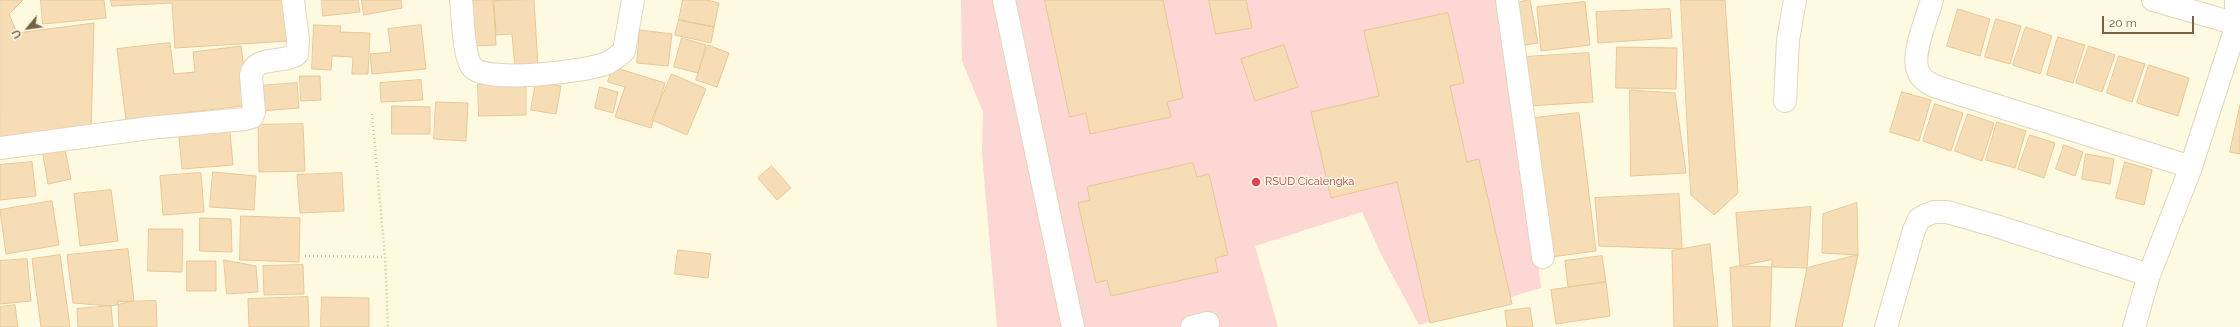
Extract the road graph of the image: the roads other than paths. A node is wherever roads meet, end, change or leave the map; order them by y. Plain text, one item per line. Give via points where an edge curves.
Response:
1 (293, 0) edge
2 (461, 0) edge
3 (633, 0) edge
4 (1004, 0) edge
5 (1507, 0) edge
6 (1795, 0) edge
7 (1932, 0) edge
8 (2153, 0) edge
9 (2236, 0) edge
10 (2237, 24) junction
11 (1785, 101) dead end
12 (0, 148) edge
13 (2191, 167) junction
14 (1543, 257) dead end
15 (2149, 275) junction
16 (1073, 327) edge
17 (1886, 327) edge
18 (2134, 327) edge

1 - 12 street via 298,40 297,54 290,59 257,64 252,69 252,117
2 - 3 street via 468,58 474,69 490,75 565,74 607,63 624,51
4 - 16 street
5 - 14 street
6 - 11 street via 1788,40
7 - 13 street via 1917,49 1917,70 1922,78 1934,86
8 - 10 street
9 - 10 street
10 - 13 street
13 - 15 street
15 - 17 street via 1996,226 1947,212 1934,212 1919,219 1914,230
15 - 18 street

